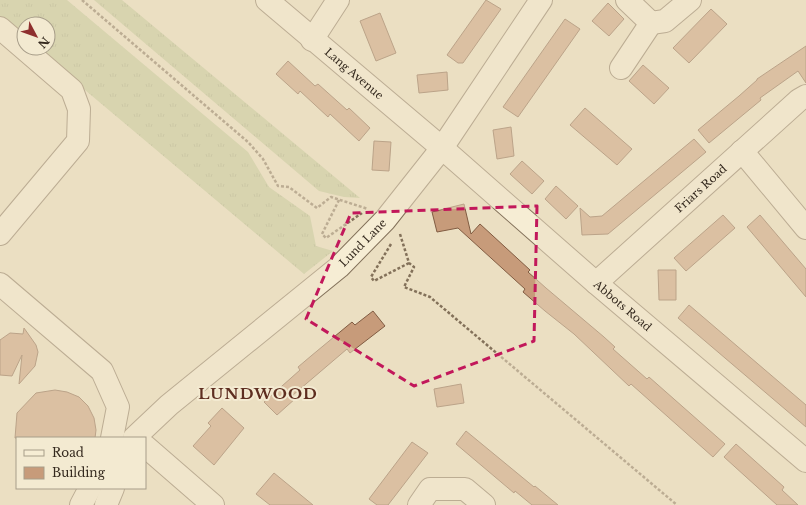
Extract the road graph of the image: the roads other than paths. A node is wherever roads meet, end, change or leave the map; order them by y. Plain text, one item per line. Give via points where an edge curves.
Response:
1 (267, 0) edge
2 (338, 0) edge
3 (541, 0) edge
4 (627, 0) edge
5 (684, 5) edge
6 (651, 23) junction
7 (0, 28) edge
8 (312, 40) junction
9 (621, 68) dead end
10 (806, 96) edge
11 (442, 148) junction
12 (742, 151) junction
13 (806, 228) edge
14 (0, 234) edge
15 (596, 282) junction
16 (0, 284) edge
17 (112, 437) edge
18 (140, 437) edge
19 (146, 448) edge
20 (806, 461) edge
21 (90, 489) edge
22 (113, 489) edge
23 (82, 505) edge
24 (106, 505) edge
25 (213, 505) edge
26 (419, 505) edge
27 (484, 505) edge

1 - 8 street, Lang Avenue
2 - 8 street
3 - 11 street, Lund Lane
4 - 6 street
5 - 6 street via 665,21
6 - 9 street
7 - 14 street via 72,90 79,109 78,141
8 - 11 street, Lang Avenue
10 - 12 street, Friars Road
11 - 15 street, Abbots Road
11 - 18 street, Lund Lane via 385,220 339,267 169,405
12 - 13 street
12 - 15 street, Friars Road
15 - 20 street, Abbots Road
16 - 17 street via 102,371 118,407
19 - 25 street
21 - 23 street
22 - 24 street
26 - 27 street via 430,489 465,489

